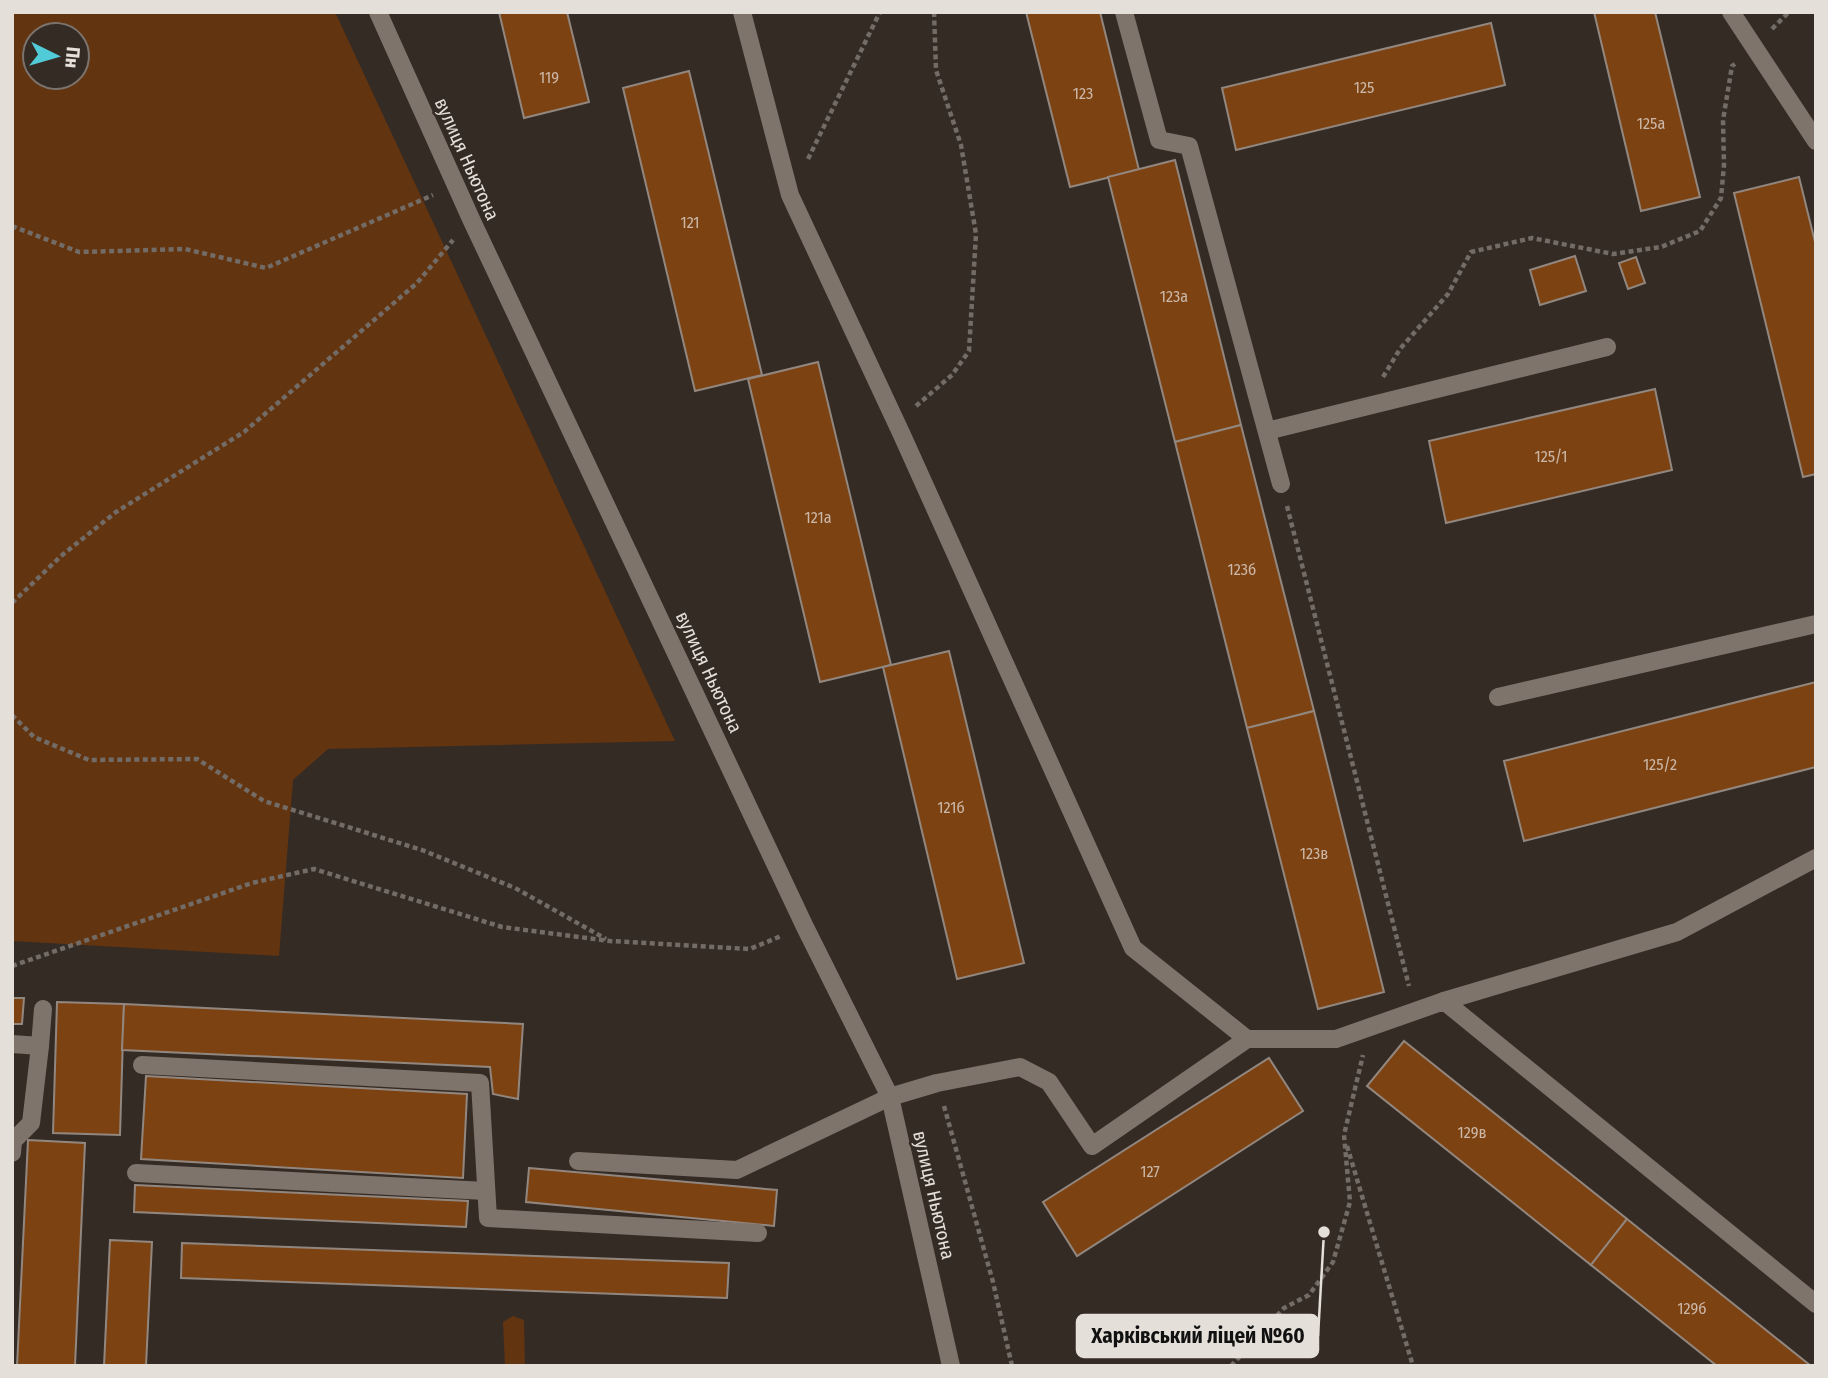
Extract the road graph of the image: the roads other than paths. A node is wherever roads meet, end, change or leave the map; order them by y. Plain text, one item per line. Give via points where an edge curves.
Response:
1 (378, 12) edge
2 (742, 12) edge
3 (1124, 12) edge
4 (1731, 12) edge
5 (1808, 114) edge
6 (1816, 141) edge
7 (1606, 347) dead end
8 (1267, 431) junction
9 (1281, 484) road end
10 (1816, 624) edge
11 (1498, 697) dead end
12 (1816, 858) edge
13 (1444, 1001) junction
14 (43, 1009) dead end
15 (1247, 1039) junction
16 (12, 1044) edge
17 (40, 1045) junction
18 (142, 1065) dead end
19 (890, 1097) junction
20 (13, 1141) edge
21 (12, 1153) edge
22 (578, 1161) dead end
23 (136, 1173) dead end
24 (486, 1191) junction
25 (758, 1233) dead end
26 (1816, 1304) edge
27 (951, 1366) edge

1 - 19 street, вулиця Ньютона via 804,927
2 - 15 street via 790,195 1133,948
3 - 8 street via 1159,140 1189,146
4 - 5 street
5 - 6 street
7 - 8 street
8 - 9 street
10 - 11 street
12 - 13 street via 1677,932
13 - 15 street via 1336,1039
13 - 26 street
14 - 17 street
15 - 19 street via 1092,1146 1049,1082 1020,1067
16 - 17 street
17 - 20 street via 30,1123
18 - 24 street via 480,1083
19 - 22 street via 737,1170
19 - 27 street, вулиця Ньютона
20 - 21 street
23 - 24 street
24 - 25 street via 488,1217

